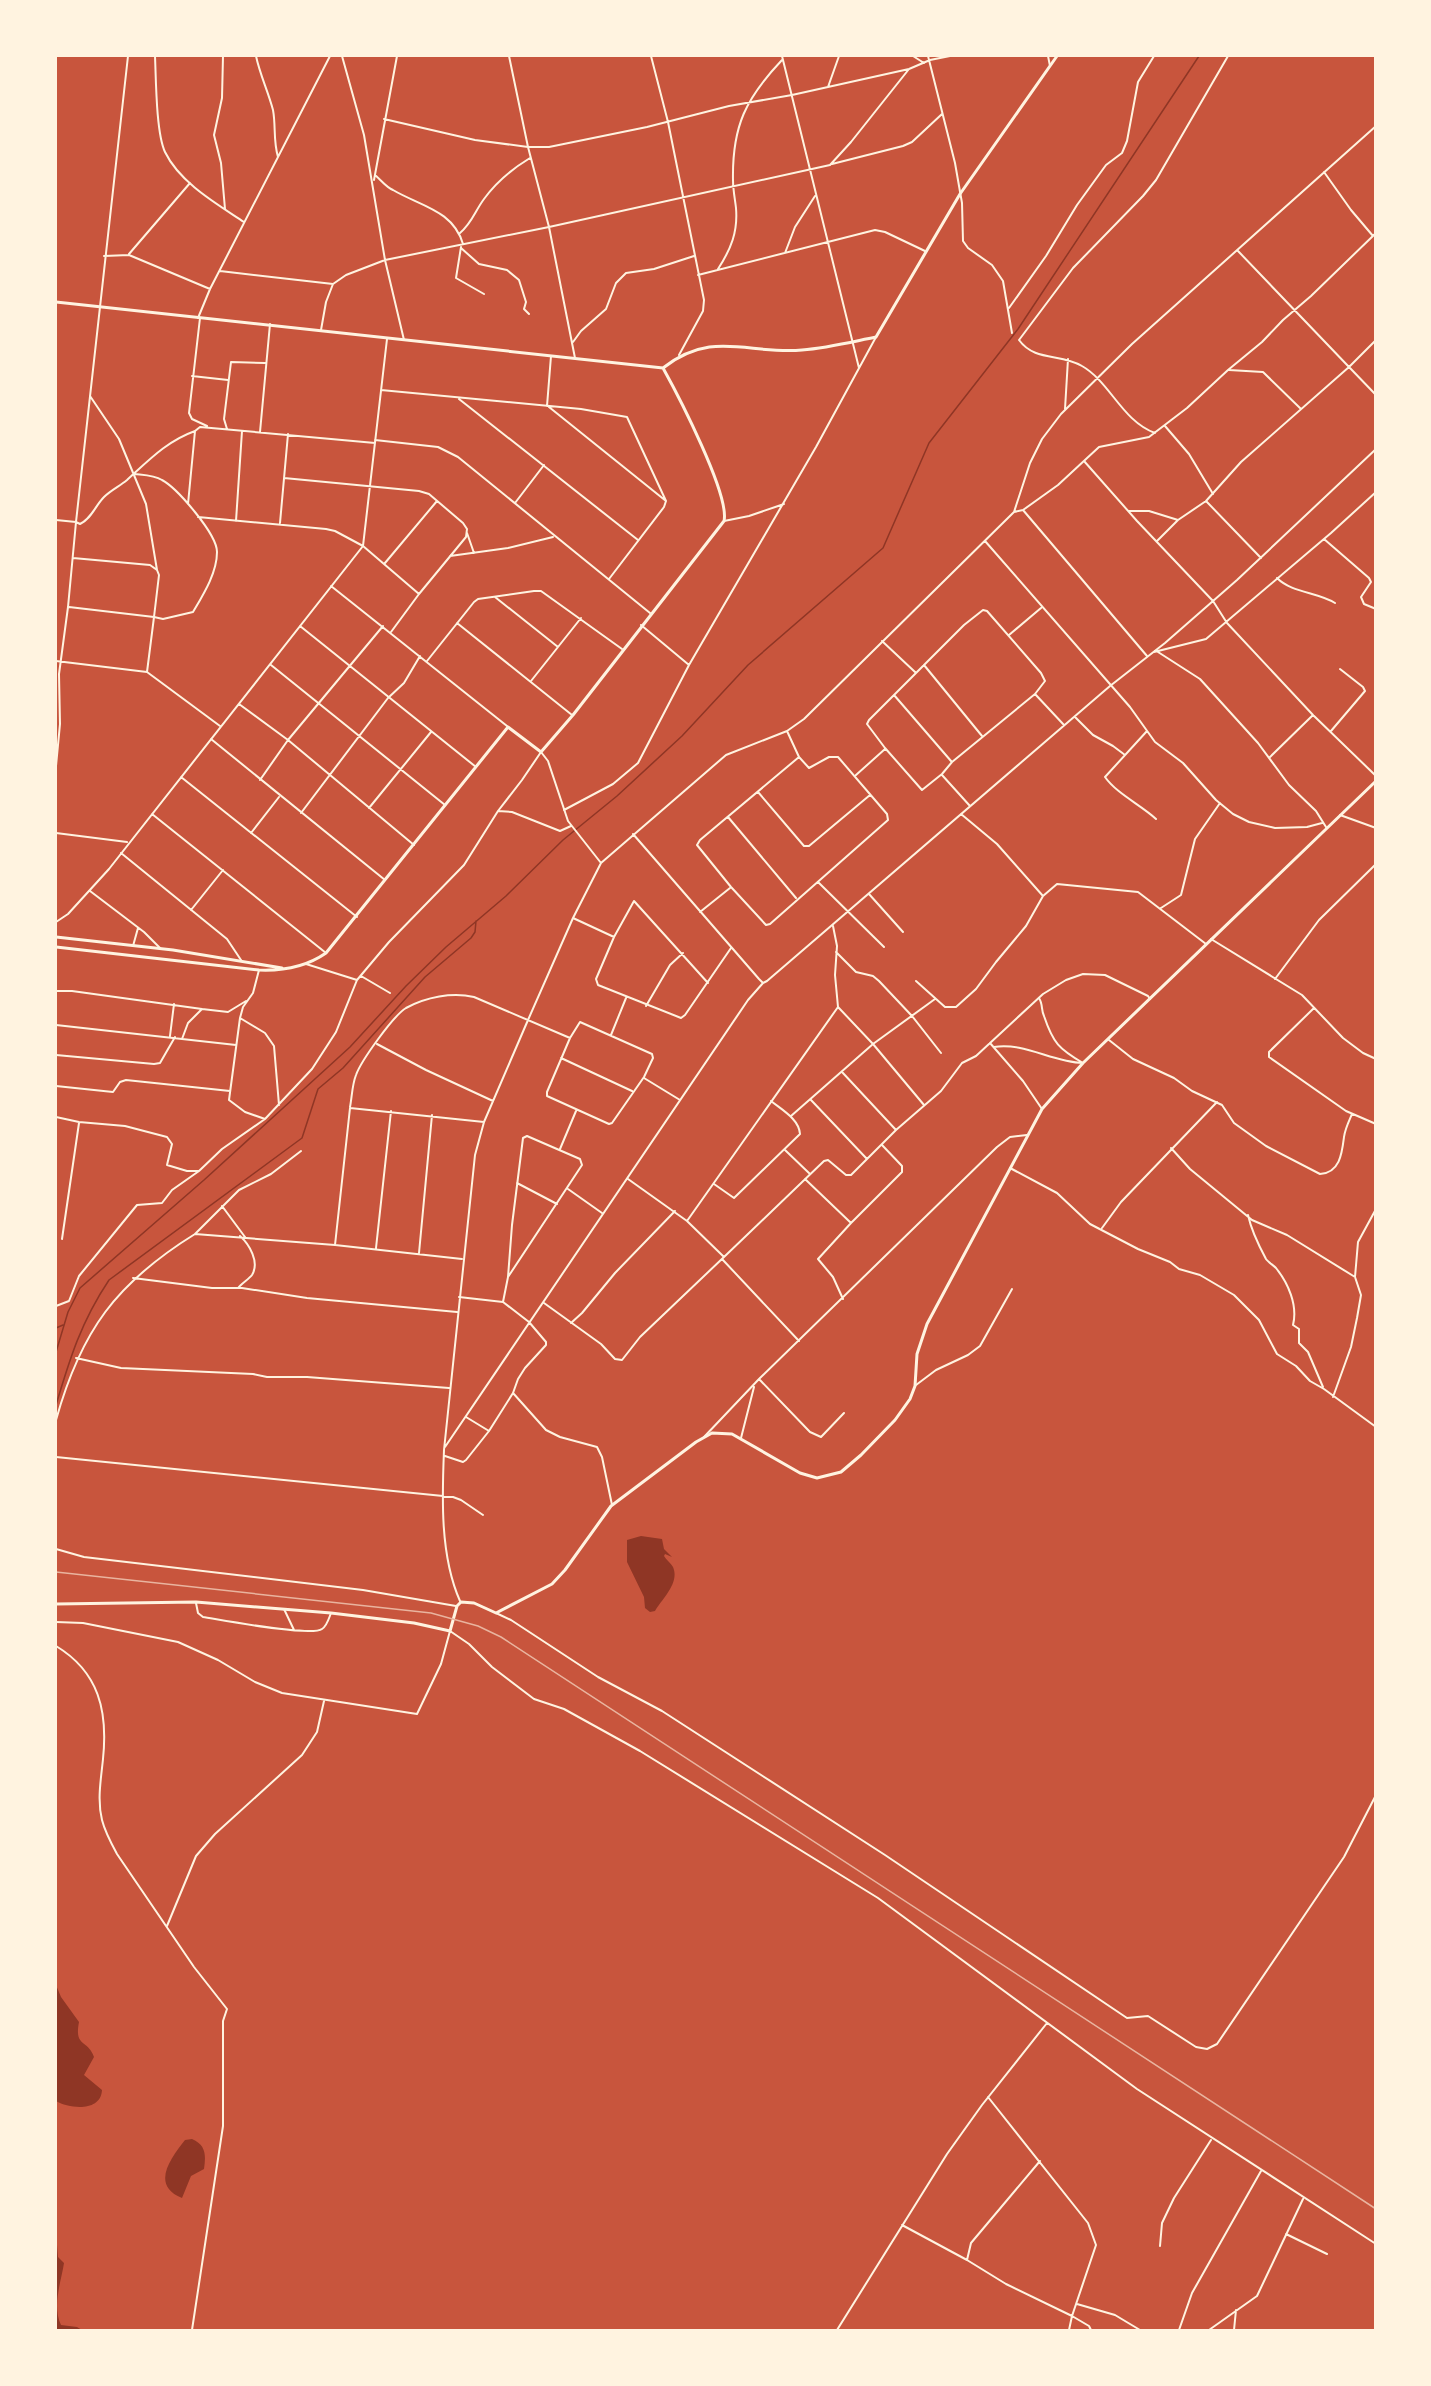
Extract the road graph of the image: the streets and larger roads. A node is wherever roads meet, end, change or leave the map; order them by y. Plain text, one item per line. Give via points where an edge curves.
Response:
1 (128, 56) edge
2 (155, 56) edge
3 (223, 56) edge
4 (256, 56) edge
5 (330, 56) edge
6 (342, 56) edge
7 (397, 56) edge
8 (509, 56) edge
9 (651, 56) edge
10 (838, 56) edge
11 (913, 56) edge
12 (928, 56) edge
13 (948, 56) edge
14 (1048, 56) edge
15 (1057, 56) edge
16 (1154, 56) edge
17 (1228, 56) edge
18 (783, 57) edge
19 (930, 60) junction
20 (924, 63) junction
21 (1050, 66) junction
22 (909, 69) junction
23 (828, 87) junction
24 (792, 95) junction
25 (747, 104) junction
26 (942, 114) junction
27 (384, 119) junction
28 (668, 122) junction
29 (1376, 126) edge
30 (528, 147) junction
31 (278, 157) junction
32 (530, 158) junction
33 (830, 165) junction
34 (810, 169) junction
35 (1324, 172) junction
36 (375, 175) junction
37 (190, 183) junction
38 (373, 183) junction
39 (733, 187) junction
40 (960, 194) junction
41 (815, 196) junction
42 (682, 197) junction
43 (225, 209) junction
44 (244, 222) junction
45 (549, 227) junction
46 (460, 233) junction
47 (1374, 235) edge
48 (828, 244) junction
49 (461, 245) junction
50 (1238, 250) junction
51 (926, 252) junction
52 (785, 253) junction
53 (129, 255) junction
54 (104, 256) junction
55 (694, 256) junction
56 (385, 260) junction
57 (718, 269) junction
58 (220, 271) junction
59 (698, 274) junction
60 (333, 284) junction
61 (210, 289) junction
62 (484, 294) dead end
63 (56, 302) edge
64 (98, 306) junction
65 (1008, 308) junction
66 (1295, 310) junction
67 (529, 314) dead end
68 (199, 318) junction
69 (270, 324) junction
70 (321, 330) junction
71 (1012, 333) dead end
72 (876, 337) junction
73 (387, 338) junction
74 (404, 340) junction
75 (1376, 340) edge
76 (573, 342) junction
77 (852, 342) junction
78 (679, 355) junction
79 (551, 356) junction
80 (575, 358) junction
81 (1068, 359) junction
82 (265, 363) junction
83 (1349, 367) junction
84 (663, 368) junction
85 (859, 368) junction
86 (1228, 370) junction
87 (192, 376) junction
88 (1097, 378) junction
89 (228, 380) junction
90 (381, 390) junction
91 (89, 395) junction
92 (1376, 395) edge
93 (459, 399) junction
94 (548, 406) junction
95 (1301, 409) junction
96 (1065, 410) junction
97 (207, 426) junction
98 (1165, 426) junction
99 (227, 429) junction
100 (195, 431) junction
101 (243, 431) junction
102 (260, 432) junction
103 (1155, 433) junction
104 (288, 434) junction
105 (375, 441) junction
106 (1376, 449) edge
107 (1084, 461) junction
108 (545, 465) junction
109 (134, 474) junction
110 (284, 478) junction
111 (372, 486) junction
112 (1376, 492) edge
113 (1213, 494) junction
114 (1371, 495) junction
115 (1376, 499) edge
116 (437, 501) junction
117 (666, 501) junction
118 (1206, 501) junction
119 (515, 503) junction
120 (783, 504) junction
121 (188, 505) junction
122 (1023, 510) junction
123 (1128, 511) junction
124 (1014, 512) junction
125 (198, 517) junction
126 (56, 520) edge
127 (236, 520) junction
128 (1178, 520) junction
129 (724, 521) junction
130 (76, 522) junction
131 (280, 525) junction
132 (467, 532) junction
133 (553, 537) junction
134 (1324, 539) junction
135 (638, 540) junction
136 (985, 541) junction
137 (1157, 542) junction
138 (363, 546) junction
139 (474, 553) junction
140 (450, 556) junction
141 (73, 558) junction
142 (1261, 558) junction
143 (385, 563) junction
144 (157, 570) junction
145 (1277, 578) junction
146 (609, 579) junction
147 (331, 586) junction
148 (419, 594) junction
149 (495, 597) junction
150 (1213, 601) junction
151 (1335, 603) dead end
152 (68, 607) junction
153 (1042, 607) junction
154 (1376, 609) edge
155 (650, 613) junction
156 (154, 617) junction
157 (581, 618) junction
158 (457, 623) junction
159 (1227, 623) junction
160 (641, 625) junction
161 (299, 626) junction
162 (383, 626) junction
163 (391, 632) junction
164 (1009, 635) junction
165 (882, 641) junction
166 (558, 647) junction
167 (622, 650) junction
168 (1156, 652) junction
169 (420, 656) junction
170 (1147, 656) junction
171 (56, 661) edge
172 (62, 662) junction
173 (427, 662) junction
174 (271, 664) junction
175 (689, 664) junction
176 (924, 665) junction
177 (349, 667) junction
178 (1340, 669) dead end
179 (147, 672) junction
180 (916, 673) junction
181 (531, 681) junction
182 (1110, 686) junction
183 (1035, 694) junction
184 (894, 695) junction
185 (388, 698) junction
186 (318, 703) junction
187 (239, 704) junction
188 (573, 715) junction
189 (1313, 715) junction
190 (1074, 717) junction
191 (58, 724) edge
192 (1064, 725) junction
193 (220, 726) junction
194 (508, 727) junction
195 (1147, 730) junction
196 (787, 731) junction
197 (1331, 731) junction
198 (431, 732) junction
199 (359, 736) junction
200 (982, 736) junction
201 (211, 739) junction
202 (288, 740) junction
203 (885, 748) junction
204 (541, 752) junction
205 (1125, 755) junction
206 (799, 757) junction
207 (1270, 757) junction
208 (952, 762) junction
209 (56, 766) edge
210 (476, 767) junction
211 (401, 771) junction
212 (942, 774) junction
213 (856, 775) junction
214 (180, 776) junction
215 (330, 776) junction
216 (1376, 776) edge
217 (260, 780) junction
218 (1376, 781) edge
219 (758, 792) junction
220 (870, 795) junction
221 (279, 796) junction
222 (1220, 803) junction
223 (445, 805) junction
224 (970, 806) junction
225 (369, 808) junction
226 (564, 810) junction
227 (498, 811) junction
228 (301, 813) junction
229 (152, 814) junction
230 (961, 814) junction
231 (1340, 815) junction
232 (728, 818) junction
233 (1156, 819) dead end
234 (1322, 823) junction
235 (572, 827) junction
236 (1326, 828) junction
237 (1376, 828) edge
238 (56, 832) edge
239 (251, 833) junction
240 (633, 834) junction
241 (129, 842) junction
242 (414, 845) junction
243 (121, 853) junction
244 (601, 863) junction
245 (1376, 864) edge
246 (223, 870) junction
247 (385, 880) junction
248 (818, 882) junction
249 (731, 887) junction
250 (90, 891) junction
251 (869, 893) junction
252 (1043, 896) junction
253 (797, 898) junction
254 (1161, 908) junction
255 (191, 910) junction
256 (848, 911) junction
257 (700, 912) junction
258 (357, 917) junction
259 (573, 918) junction
260 (56, 922) edge
261 (832, 925) junction
262 (138, 928) junction
263 (903, 932) dead end
264 (56, 937) edge
265 (614, 938) junction
266 (1211, 939) junction
267 (1206, 944) junction
268 (133, 946) junction
269 (56, 947) edge
270 (884, 947) dead end
271 (731, 948) junction
272 (161, 949) junction
273 (836, 952) junction
274 (326, 953) junction
275 (683, 953) junction
276 (240, 960) junction
277 (306, 964) junction
278 (284, 968) junction
279 (259, 970) junction
280 (360, 975) junction
281 (357, 980) junction
282 (1274, 980) junction
283 (916, 981) dead end
284 (708, 983) junction
285 (763, 983) junction
286 (56, 991) edge
287 (390, 993) dead end
288 (626, 998) junction
289 (1039, 998) junction
290 (935, 999) junction
291 (1150, 999) junction
292 (248, 1000) junction
293 (174, 1004) junction
294 (646, 1006) junction
295 (838, 1007) junction
296 (1314, 1008) junction
297 (202, 1009) junction
298 (912, 1016) junction
299 (240, 1018) junction
300 (528, 1020) junction
301 (56, 1025) edge
302 (611, 1035) junction
303 (170, 1036) junction
304 (175, 1037) junction
305 (570, 1038) junction
306 (182, 1039) junction
307 (1108, 1040) junction
308 (376, 1043) junction
309 (990, 1043) junction
310 (873, 1044) junction
311 (236, 1045) junction
312 (994, 1047) junction
313 (941, 1053) dead end
314 (56, 1055) edge
315 (561, 1058) junction
316 (1376, 1059) edge
317 (1083, 1062) junction
318 (842, 1072) junction
319 (644, 1077) junction
320 (56, 1086) edge
321 (230, 1091) junction
322 (633, 1091) junction
323 (680, 1100) junction
324 (811, 1100) junction
325 (493, 1101) junction
326 (771, 1101) junction
327 (1217, 1102) junction
328 (279, 1105) junction
329 (925, 1106) junction
330 (350, 1108) junction
331 (1042, 1109) junction
332 (391, 1111) junction
333 (576, 1111) junction
334 (1352, 1114) junction
335 (432, 1115) junction
336 (791, 1116) junction
337 (56, 1117) edge
338 (265, 1119) junction
339 (79, 1122) junction
340 (484, 1122) junction
341 (1376, 1124) edge
342 (896, 1130) junction
343 (1027, 1135) junction
344 (882, 1145) junction
345 (1171, 1148) junction
346 (560, 1149) junction
347 (785, 1150) junction
348 (301, 1151) dead end
349 (867, 1159) junction
350 (1010, 1168) junction
351 (200, 1171) junction
352 (810, 1174) junction
353 (628, 1179) junction
354 (805, 1179) junction
355 (517, 1183) junction
356 (714, 1184) junction
357 (568, 1189) junction
358 (557, 1204) junction
359 (222, 1206) junction
360 (1376, 1209) edge
361 (675, 1211) junction
362 (603, 1214) junction
363 (1248, 1215) junction
364 (687, 1221) junction
365 (851, 1223) junction
366 (1102, 1228) junction
367 (195, 1234) junction
368 (240, 1236) junction
369 (245, 1237) junction
370 (62, 1239) dead end
371 (335, 1245) junction
372 (376, 1249) junction
373 (418, 1253) junction
374 (723, 1258) junction
375 (463, 1259) junction
376 (508, 1277) junction
377 (1355, 1277) junction
378 (133, 1278) junction
379 (238, 1288) junction
380 (1012, 1289) dead end
381 (459, 1297) junction
382 (843, 1299) junction
383 (503, 1302) junction
384 (544, 1302) junction
385 (56, 1306) edge
386 (458, 1312) junction
387 (529, 1322) junction
388 (571, 1323) junction
389 (799, 1341) junction
390 (76, 1358) junction
391 (759, 1379) junction
392 (755, 1384) junction
393 (915, 1386) junction
394 (450, 1388) junction
395 (1324, 1389) junction
396 (513, 1393) junction
397 (1333, 1397) junction
398 (844, 1413) dead end
399 (465, 1417) junction
400 (56, 1420) edge
401 (1376, 1427) edge
402 (489, 1431) junction
403 (704, 1437) junction
404 (741, 1438) junction
405 (444, 1449) junction
406 (443, 1456) junction
407 (56, 1457) edge
408 (442, 1497) junction
409 (612, 1506) junction
410 (483, 1515) dead end
411 (56, 1549) edge
412 (196, 1602) junction
413 (461, 1602) junction
414 (56, 1604) edge
415 (457, 1606) junction
416 (284, 1609) junction
417 (331, 1612) junction
418 (496, 1613) junction
419 (56, 1622) edge
420 (294, 1630) junction
421 (450, 1631) junction
422 (56, 1646) edge
423 (324, 1701) junction
424 (1376, 1795) edge
425 (167, 1928) junction
426 (1047, 2023) junction
427 (988, 2097) junction
428 (1212, 2139) junction
429 (1040, 2161) junction
430 (1261, 2171) junction
431 (1303, 2199) junction
432 (902, 2225) junction
433 (1286, 2234) junction
434 (1376, 2244) edge
435 (1160, 2246) dead end
436 (1327, 2254) dead end
437 (967, 2260) junction
438 (1077, 2304) junction
439 (1236, 2310) junction
440 (1072, 2316) junction
441 (192, 2331) edge
442 (837, 2331) edge
443 (1069, 2331) edge
444 (1091, 2331) edge
445 (1140, 2331) edge
446 (1179, 2331) edge
447 (1209, 2331) edge
448 (1234, 2331) edge

1 - 54 street
2 - 37 street via 162,143
3 - 43 street via 222,98 214,135
4 - 31 street via 272,108
5 - 31 street
6 - 38 street
7 - 27 street
8 - 30 street
9 - 28 street
10 - 23 street
11 - 20 street
12 - 19 street
13 - 19 street
14 - 21 street
15 - 21 street
16 - 65 street via 1138,82 1122,153 1106,165 1077,204
17 - 81 street via 1156,180 1073,268 1019,340 1035,354
18 - 24 street
18 - 25 street
19 - 20 street
19 - 26 street
20 - 22 street
21 - 40 street
22 - 23 street
22 - 33 street
23 - 24 street
24 - 25 street
24 - 34 street
25 - 28 street
25 - 39 street via 737,135
26 - 33 street via 912,142
26 - 40 street
27 - 30 street via 475,140
27 - 36 street
28 - 30 street via 549,147
28 - 42 street
29 - 35 street
30 - 32 street
31 - 44 street
32 - 45 street
32 - 46 street via 500,180
33 - 34 street
34 - 39 street
34 - 41 street
35 - 47 street
35 - 50 street
36 - 38 street
36 - 46 street via 392,190 432,207
37 - 43 street
37 - 53 street
38 - 56 street
39 - 42 street
39 - 57 street via 736,233
40 - 51 street
40 - 65 street via 964,244 997,271 1003,280
41 - 48 street
41 - 52 street via 795,227
42 - 45 street
42 - 55 street
43 - 44 street
44 - 58 street
45 - 49 street
45 - 76 street
46 - 49 street
47 - 66 street
48 - 51 street via 880,230
48 - 52 street
48 - 77 street
49 - 56 street
49 - 62 street via 456,278
49 - 67 street via 479,264 507,270 519,280 526,302 524,309
50 - 66 street
50 - 88 street
51 - 72 street
52 - 57 street
53 - 54 street
53 - 61 street
54 - 64 street
55 - 59 street
55 - 76 street via 626,273 616,283 606,309
56 - 60 street
56 - 74 street
57 - 59 street
58 - 60 street
58 - 61 street
59 - 78 street via 703,311
60 - 70 street
61 - 68 street
63 - 64 street
64 - 68 street
64 - 91 street
65 - 71 street
66 - 83 street
66 - 86 street
68 - 69 street
68 - 87 street
69 - 70 street
69 - 82 street
70 - 73 street
72 - 77 street
72 - 85 street
73 - 74 street
73 - 90 street
74 - 79 street
75 - 83 street
76 - 80 street
77 - 78 street via 801,351 708,346
77 - 85 street
78 - 84 street
79 - 80 street
79 - 94 street
80 - 84 street
81 - 88 street
81 - 96 street
82 - 89 street via 231,362
82 - 102 street
83 - 92 street
83 - 95 street
84 - 129 street via 723,500
85 - 120 street
86 - 95 street via 1263,372
86 - 98 street
87 - 89 street
87 - 97 street via 189,413
88 - 96 street
88 - 103 street via 1135,420
89 - 99 street via 224,419
90 - 93 street
90 - 105 street
91 - 109 street via 119,439
91 - 130 street
93 - 94 street
93 - 108 street
94 - 117 street
94 - 117 street via 627,417
95 - 113 street via 1241,462
96 - 124 street via 1042,439
97 - 99 street
97 - 100 street
98 - 103 street
98 - 113 street via 1189,454
99 - 101 street
100 - 109 street via 163,447
100 - 121 street
101 - 102 street
101 - 127 street
102 - 104 street
103 - 107 street via 1139,440 1102,445
104 - 105 street
104 - 110 street
105 - 111 street
105 - 119 street via 425,444 449,452
106 - 142 street
107 - 122 street
107 - 123 street
108 - 119 street
108 - 135 street
109 - 121 street via 160,479 176,489
109 - 130 street via 104,497 87,521
109 - 144 street via 146,504
110 - 111 street
110 - 131 street
111 - 116 street via 419,491
111 - 138 street
112 - 114 street
113 - 118 street
114 - 115 street
114 - 134 street
116 - 132 street via 463,523
116 - 143 street
117 - 135 street
118 - 128 street
118 - 142 street
119 - 133 street
120 - 129 street
120 - 175 street
121 - 125 street
122 - 124 street
122 - 170 street
123 - 128 street via 1149,511
123 - 137 street
124 - 136 street
125 - 127 street
125 - 156 street via 210,530 217,552 205,592 193,612 163,619
126 - 130 street
127 - 131 street
128 - 137 street
129 - 155 street
130 - 141 street
131 - 138 street via 335,531
132 - 139 street
132 - 140 street
133 - 139 street
133 - 146 street
134 - 145 street
134 - 154 street via 1369,578 1371,582 1361,597 1364,604
135 - 146 street
136 - 153 street
136 - 165 street
137 - 150 street
138 - 143 street
138 - 147 street
139 - 140 street
140 - 148 street
141 - 144 street via 150,565
141 - 152 street
142 - 150 street
143 - 148 street
144 - 156 street via 160,583
145 - 151 street
145 - 159 street
146 - 155 street
147 - 161 street
147 - 162 street
148 - 163 street
149 - 157 street via 541,591
149 - 158 street via 478,599
149 - 166 street
150 - 159 street
150 - 168 street
152 - 156 street
152 - 172 street
153 - 164 street
153 - 182 street
155 - 160 street
156 - 179 street
157 - 166 street
157 - 167 street
158 - 173 street
158 - 181 street
159 - 168 street via 1206,639
159 - 189 street
160 - 167 street
160 - 175 street
161 - 174 street
161 - 177 street
162 - 163 street
162 - 177 street
163 - 169 street
164 - 176 street via 982,610
164 - 183 street via 1044,676 1044,684
165 - 180 street
165 - 196 street
166 - 181 street
167 - 188 street
168 - 170 street
168 - 207 street via 1200,679
169 - 173 street
169 - 185 street via 404,683
170 - 182 street
171 - 172 street
172 - 179 street
172 - 191 street
173 - 194 street
174 - 186 street
174 - 187 street
175 - 226 street via 638,763 614,784
176 - 180 street
176 - 200 street
177 - 185 street
177 - 186 street
178 - 197 street via 1365,691
179 - 193 street
180 - 184 street
181 - 188 street
182 - 190 street
182 - 195 street
183 - 192 street
183 - 200 street
184 - 203 street via 867,723
184 - 208 street
185 - 198 street
185 - 199 street
186 - 199 street
186 - 202 street
187 - 193 street
187 - 202 street
188 - 204 street
189 - 197 street
189 - 207 street
190 - 192 street
190 - 205 street via 1093,735
191 - 209 street
192 - 224 street
193 - 201 street
194 - 204 street
194 - 210 street
195 - 205 street
195 - 222 street
196 - 206 street
196 - 240 street via 726,755
197 - 216 street
198 - 210 street
198 - 211 street
199 - 211 street
199 - 215 street
200 - 208 street
201 - 214 street
201 - 217 street
202 - 215 street
202 - 217 street
203 - 212 street via 922,790
203 - 213 street
204 - 226 street via 549,761
204 - 227 street
205 - 233 street via 1106,774 1106,779
206 - 213 street via 809,768 838,757
206 - 219 street
207 - 234 street via 1289,786
208 - 212 street
210 - 223 street
211 - 223 street
211 - 225 street
212 - 224 street
213 - 220 street
214 - 229 street
214 - 239 street
215 - 225 street
215 - 228 street
217 - 221 street
218 - 231 street
219 - 220 street via 804,846 809,846
219 - 232 street
220 - 248 street via 888,820
221 - 228 street
221 - 239 street
222 - 234 street via 1240,819 1268,827
222 - 254 street via 1195,839 1181,895
223 - 242 street
224 - 230 street
225 - 242 street
226 - 235 street
227 - 235 street via 512,812 560,831
227 - 280 street via 464,865
228 - 247 street
229 - 241 street
229 - 246 street
230 - 251 street
230 - 252 street via 997,844
231 - 236 street
231 - 237 street
232 - 249 street via 698,845
232 - 253 street
234 - 236 street
235 - 244 street
236 - 266 street
238 - 241 street
239 - 258 street
240 - 244 street
240 - 257 street
241 - 243 street
242 - 247 street
243 - 250 street
243 - 255 street
244 - 259 street
245 - 282 street via 1318,920
246 - 255 street
246 - 274 street
247 - 258 street
248 - 253 street
248 - 256 street
249 - 253 street via 766,925
249 - 257 street
250 - 260 street
250 - 262 street
251 - 256 street
251 - 263 street
252 - 254 street via 1057,884 1130,890
252 - 290 street via 1026,926 968,997 951,1009
254 - 267 street
255 - 276 street via 227,939
256 - 261 street
256 - 270 street
257 - 271 street
258 - 274 street
259 - 265 street
259 - 300 street
261 - 273 street
261 - 285 street
262 - 268 street
262 - 272 street
264 - 268 street
265 - 275 street via 634,901
265 - 288 street via 596,982
266 - 267 street
266 - 282 street
267 - 291 street
268 - 272 street
269 - 279 street
271 - 284 street
271 - 285 street
272 - 276 street
273 - 295 street
273 - 298 street via 856,972 879,981
274 - 277 street
275 - 284 street
275 - 294 street via 670,966
276 - 278 street
277 - 278 street
277 - 281 street
278 - 279 street
279 - 292 street
280 - 281 street
280 - 287 street
281 - 328 street via 323,1055
282 - 296 street via 1302,995
283 - 290 street
284 - 294 street via 681,1018
285 - 323 street
286 - 293 street
288 - 294 street
288 - 302 street
289 - 291 street via 1066,980 1091,974 1105,975
289 - 309 street
289 - 317 street via 1056,1043
290 - 298 street
291 - 307 street
292 - 297 street via 228,1012
292 - 299 street
293 - 297 street
293 - 303 street
295 - 310 street
295 - 326 street
296 - 316 street via 1343,1038
296 - 334 street via 1269,1052 1269,1058
297 - 306 street via 188,1023
298 - 310 street
298 - 313 street
299 - 311 street
299 - 328 street via 265,1033 274,1046
300 - 305 street
300 - 308 street via 474,997 447,995 404,1009
300 - 325 street
301 - 303 street
302 - 305 street via 580,1022
302 - 319 street via 652,1054 653,1062
303 - 304 street
304 - 306 street
304 - 314 street via 160,1063 154,1064
305 - 315 street
306 - 311 street
307 - 317 street
307 - 327 street via 1133,1059
308 - 325 street
308 - 330 street via 356,1075
309 - 312 street
309 - 329 street via 962,1063
310 - 318 street
310 - 329 street
311 - 321 street
312 - 317 street via 1007,1045 1068,1062
312 - 331 street
315 - 322 street
315 - 333 street via 547,1096
317 - 331 street
318 - 324 street
318 - 342 street
319 - 322 street
319 - 323 street
320 - 321 street via 113,1092 126,1080
321 - 338 street via 229,1100 236,1106
322 - 333 street via 612,1123
323 - 353 street
324 - 336 street
324 - 349 street
325 - 340 street
326 - 336 street
326 - 356 street
327 - 334 street via 1227,1109 1234,1123 1266,1146 1320,1174 1337,1166
327 - 345 street
328 - 338 street
329 - 342 street
330 - 332 street
330 - 371 street
331 - 343 street
332 - 335 street
332 - 372 street
333 - 346 street
334 - 341 street
335 - 340 street
335 - 373 street
336 - 347 street via 800,1134
337 - 339 street
338 - 351 street via 227,1145
339 - 351 street via 125,1126 167,1137 171,1144 167,1165
339 - 370 street
340 - 375 street via 475,1155
342 - 344 street
343 - 350 street
343 - 382 street via 1010,1137 997,1147
344 - 349 street
344 - 365 street via 902,1166 902,1172
345 - 363 street via 1190,1169
345 - 366 street
346 - 355 street via 525,1136
346 - 357 street via 582,1162
347 - 352 street
347 - 356 street via 734,1198
348 - 359 street via 271,1174 239,1190
349 - 352 street via 849,1176 828,1160
350 - 366 street via 1057,1193 1083,1218
350 - 393 street via 927,1324 917,1354
351 - 385 street via 172,1190 160,1204 137,1205 78,1276 69,1301
352 - 354 street
353 - 361 street
353 - 362 street
354 - 365 street
354 - 374 street
355 - 358 street
355 - 376 street
356 - 364 street
357 - 358 street
357 - 362 street
358 - 376 street
359 - 367 street
359 - 369 street
360 - 377 street via 1358,1242
361 - 364 street
361 - 388 street
362 - 384 street
363 - 377 street
363 - 395 street via 1266,1260 1288,1285 1299,1343 1314,1363
364 - 374 street
365 - 382 street via 818,1259 833,1277
366 - 395 street via 1234,1295 1259,1320 1277,1354
367 - 368 street
367 - 378 street
368 - 369 street
368 - 379 street via 251,1248 254,1266 252,1276
369 - 371 street
371 - 372 street
372 - 373 street
373 - 375 street
374 - 388 street via 622,1360 615,1359
374 - 389 street
375 - 381 street
376 - 383 street
377 - 397 street via 1361,1295 1357,1318
378 - 379 street
378 - 390 street via 92,1329
379 - 386 street
380 - 393 street via 980,1346
381 - 383 street
381 - 386 street
382 - 389 street
383 - 387 street
384 - 387 street
384 - 388 street
386 - 394 street
387 - 396 street via 546,1345 525,1368
387 - 399 street
389 - 391 street
390 - 394 street via 122,1368
390 - 400 street
391 - 392 street
391 - 398 street via 816,1436 821,1437
392 - 403 street
392 - 404 street
393 - 404 street via 895,1420 841,1472 817,1478 800,1473
394 - 405 street
395 - 397 street
396 - 402 street
396 - 409 street via 546,1430 597,1447
397 - 401 street
399 - 402 street
399 - 405 street
402 - 406 street via 466,1460
403 - 404 street via 722,1433
403 - 409 street
405 - 406 street
406 - 408 street
407 - 408 street
408 - 410 street via 461,1500
408 - 413 street via 452,1578
409 - 418 street via 552,1584
411 - 415 street via 84,1557 363,1590
412 - 414 street
412 - 416 street
412 - 420 street via 203,1617
413 - 415 street
413 - 418 street
415 - 421 street
416 - 417 street
416 - 420 street
417 - 420 street via 321,1630
417 - 421 street
418 - 424 street via 598,1677 662,1711 1127,2018 1148,2016 1196,2047 1208,2049 1217,2044 1344,1857
419 - 423 street via 83,1623 178,1642 272,1690
421 - 423 street via 441,1664 417,1714
421 - 426 street via 534,1699 564,1709 640,1751 878,1898
422 - 425 street via 84,1668 93,1684 104,1730 102,1820 117,1854
423 - 425 street via 317,1731 302,1755 196,1856
425 - 441 street via 227,2009 223,2021 223,2126
426 - 427 street
426 - 428 street
427 - 429 street
427 - 432 street
428 - 430 street
428 - 435 street via 1170,2206 1162,2223
429 - 437 street via 971,2243
429 - 438 street via 1088,2223 1096,2242
430 - 431 street
430 - 446 street via 1192,2293
431 - 433 street
431 - 434 street
432 - 437 street
432 - 442 street
433 - 436 street
433 - 439 street via 1257,2296
437 - 440 street
438 - 440 street
438 - 445 street via 1116,2315
439 - 447 street
439 - 448 street
440 - 443 street
440 - 444 street via 1084,2321

